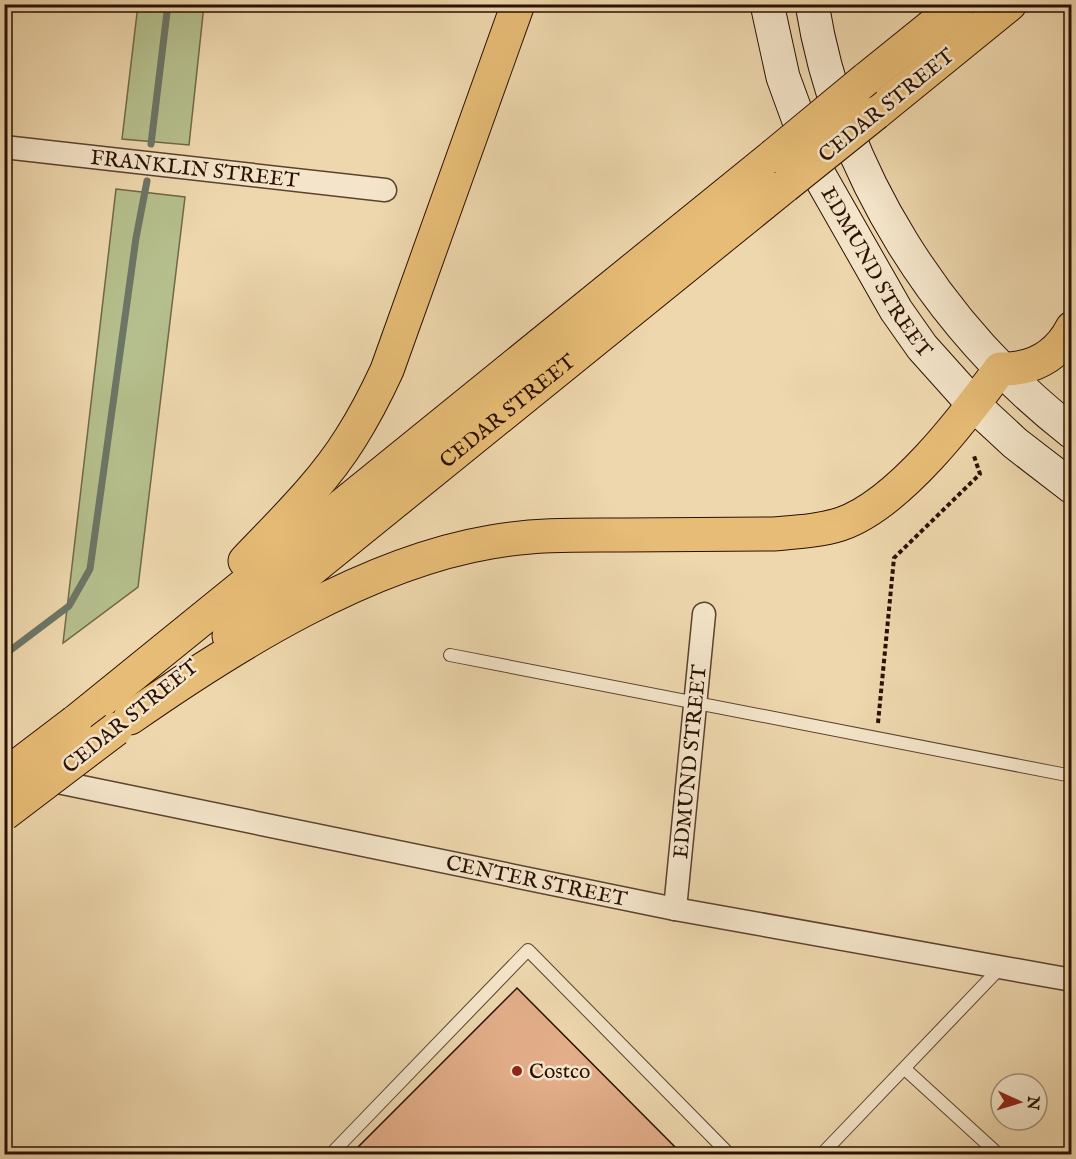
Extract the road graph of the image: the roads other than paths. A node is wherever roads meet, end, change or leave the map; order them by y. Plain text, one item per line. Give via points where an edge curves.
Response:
1 (509, 4) edge
2 (518, 4) edge
3 (768, 4) edge
4 (812, 4) edge
5 (959, 4) edge
6 (1010, 4) edge
7 (497, 57) junction
8 (4, 147) edge
9 (779, 171) junction
10 (385, 190) dead end
11 (1071, 328) edge
12 (1000, 369) junction
13 (974, 405) junction
14 (1071, 432) edge
15 (1071, 487) edge
16 (704, 614) dead end
17 (158, 654) junction
18 (450, 656) dead end
19 (696, 704) junction
20 (123, 724) junction
21 (4, 774) edge
22 (1071, 776) edge
23 (4, 814) edge
24 (675, 909) junction
25 (1002, 966) junction
26 (1071, 980) edge
27 (905, 1069) junction
28 (331, 1155) edge
29 (729, 1155) edge
30 (822, 1155) edge
31 (998, 1155) edge

1 - 7 main road
2 - 7 main road
3 - 13 main road, EDMUND STREET via 783,77 818,173 896,310 922,347
4 - 12 main road, EDMUND STREET via 839,109 880,204 920,271
5 - 9 main road, CEDAR STREET, bridge via 866,79
6 - 9 main road, CEDAR STREET, bridge via 876,113
7 - 17 main road via 387,370 359,424 322,476
8 - 10 street, FRANKLIN STREET
9 - 17 main road, CEDAR STREET
9 - 20 main road, CEDAR STREET
11 - 12 main road via 1058,347 1040,361 1019,369
12 - 13 main road
12 - 14 main road, EDMUND STREET
13 - 15 main road, EDMUND STREET
13 - 20 main road via 884,501 842,524 773,534 541,537 493,541 434,555 325,601 237,648
16 - 19 street, EDMUND STREET
17 - 21 main road, CEDAR STREET, bridge
18 - 19 lane
19 - 22 lane
19 - 24 street, EDMUND STREET
20 - 23 main road, CEDAR STREET, bridge
21 - 24 street, CENTER STREET via 101,789
24 - 25 street, CENTER STREET
25 - 26 street, CENTER STREET
25 - 27 lane
27 - 30 lane
27 - 31 lane
28 - 29 lane via 528,950

